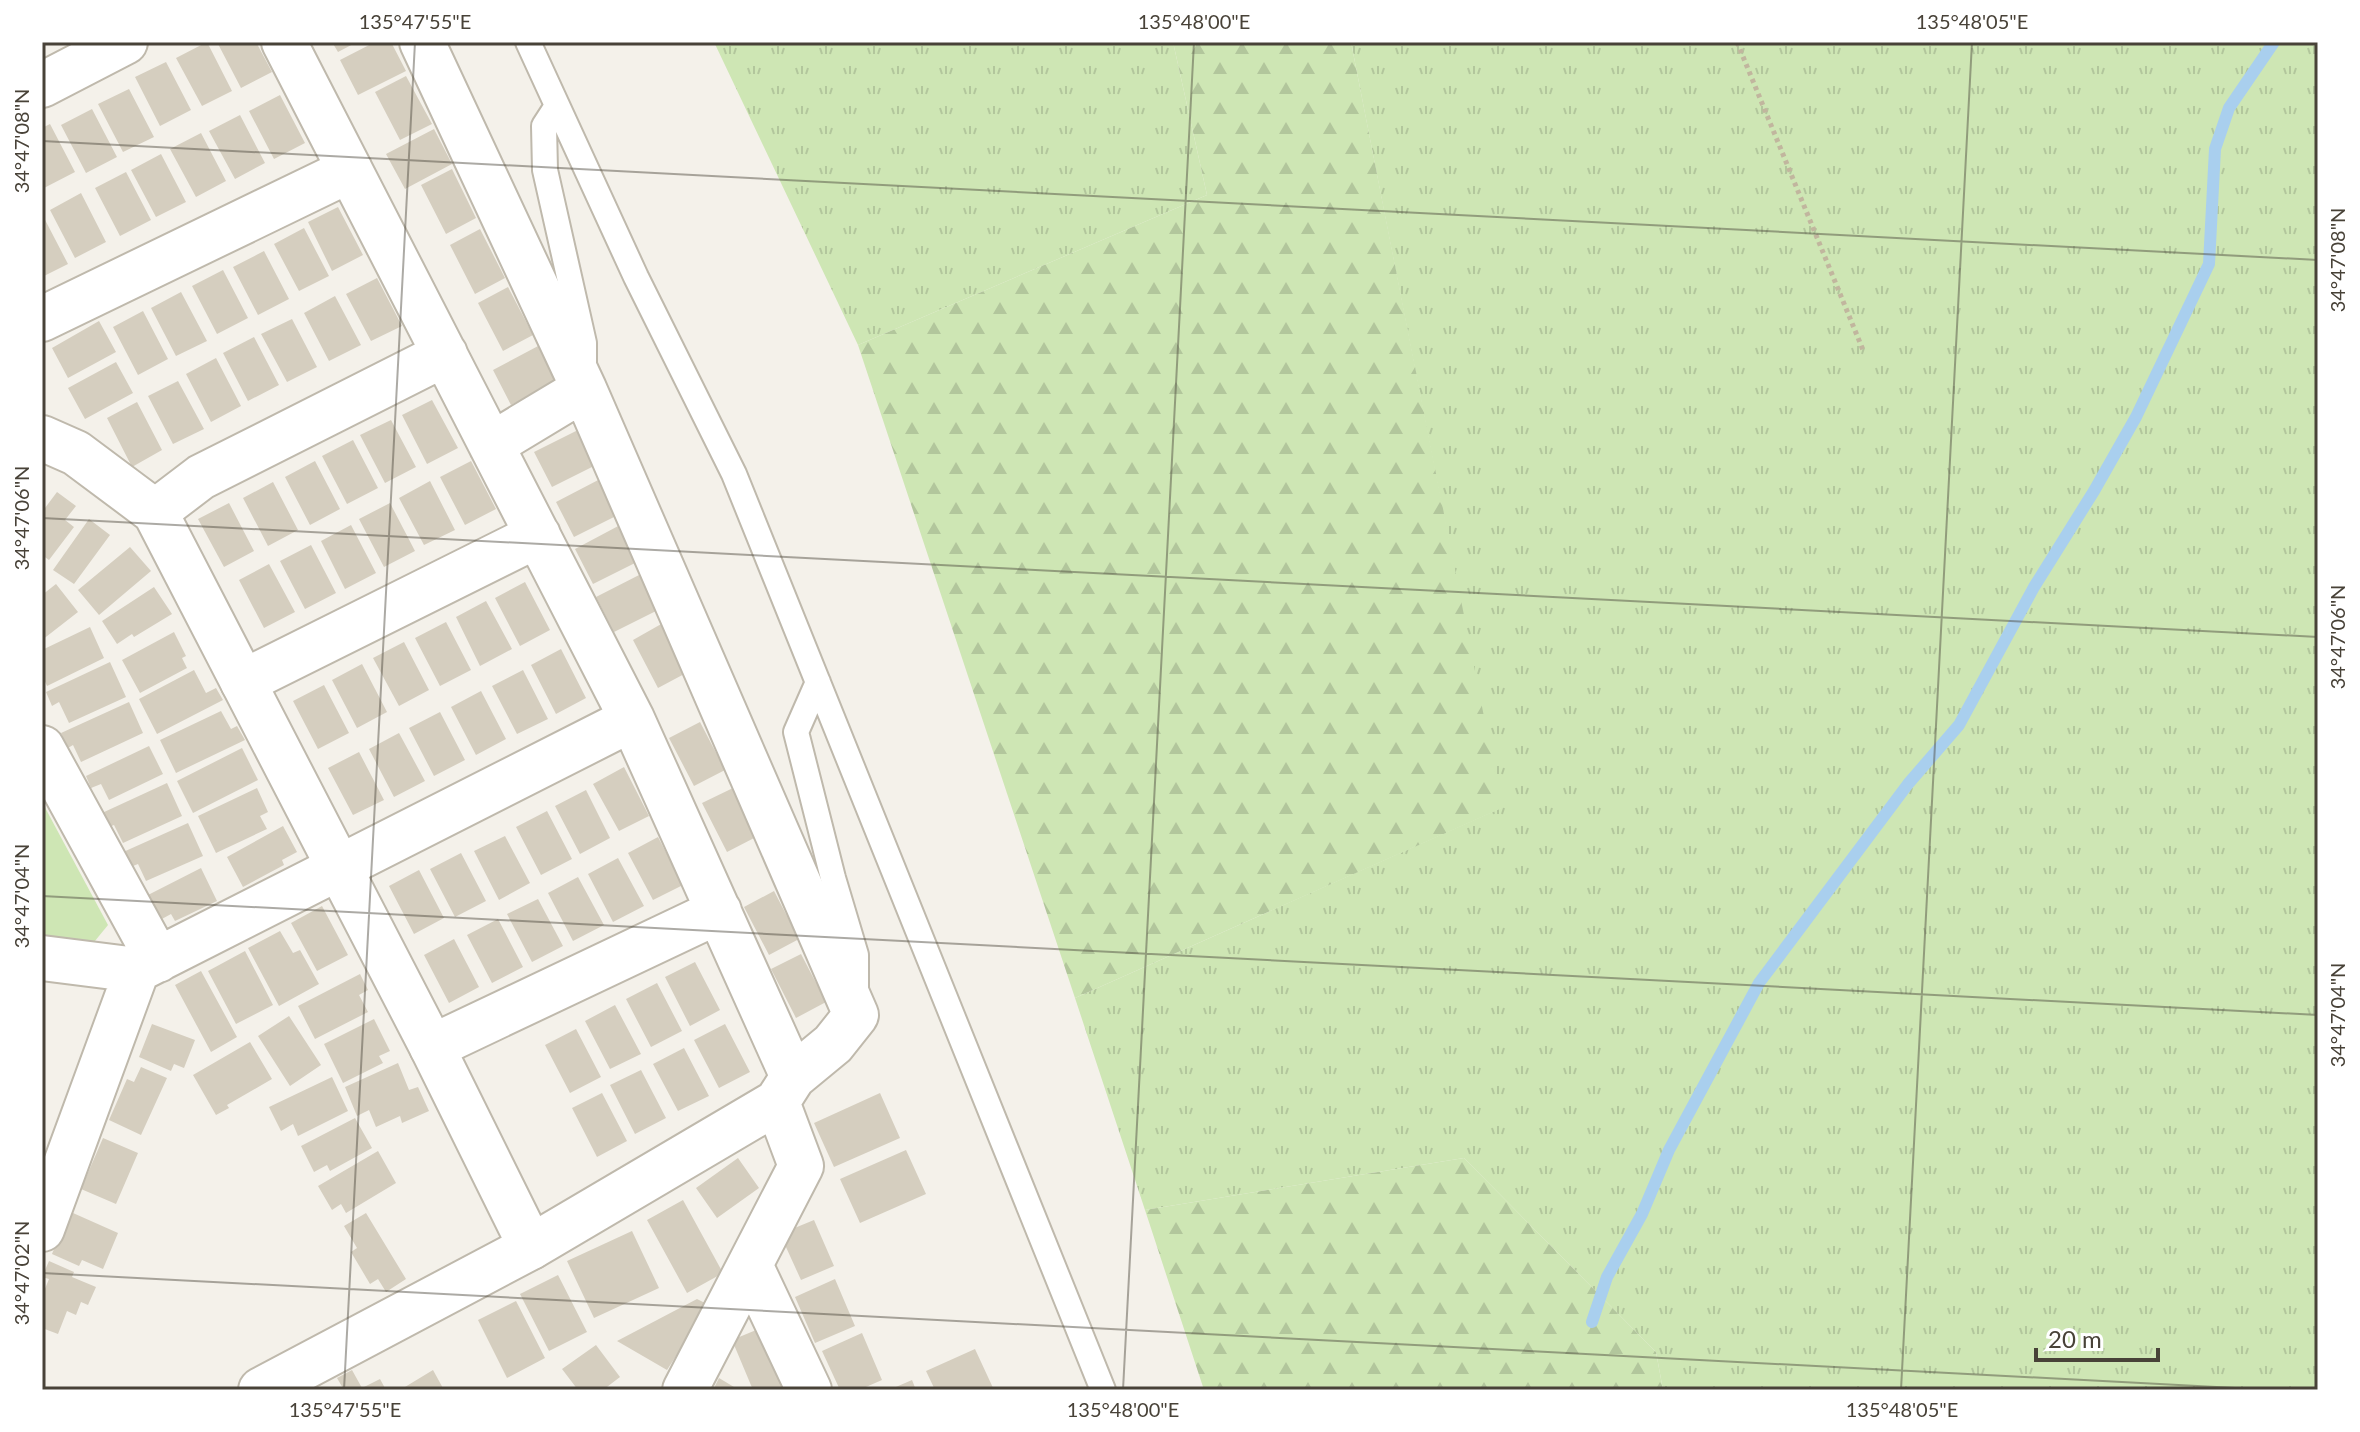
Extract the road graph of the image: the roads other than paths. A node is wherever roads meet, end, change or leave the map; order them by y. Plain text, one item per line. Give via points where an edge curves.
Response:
1 (125, 42) edge
2 (284, 42) edge
3 (422, 42) edge
4 (528, 42) edge
5 (42, 85) edge
6 (557, 106) junction
7 (350, 170) junction
8 (42, 319) edge
9 (445, 354) junction
10 (584, 389) junction
11 (42, 438) edge
12 (491, 445) junction
13 (155, 512) junction
14 (538, 535) junction
15 (243, 682) junction
16 (818, 682) junction
17 (632, 719) junction
18 (42, 748) edge
19 (340, 867) junction
20 (719, 911) junction
21 (42, 958) edge
22 (148, 965) junction
23 (856, 1015) junction
24 (432, 1047) junction
25 (785, 1089) junction
26 (42, 1229) edge
27 (531, 1247) junction
28 (750, 1265) junction
29 (261, 1390) edge
30 (685, 1390) edge
31 (809, 1390) edge
32 (1103, 1390) edge

1 - 5 street
2 - 7 street
3 - 10 street
4 - 6 lane
6 - 10 lane via 544,126 545,170 584,343
6 - 16 lane via 734,474
7 - 8 street
7 - 9 street
9 - 12 street
9 - 13 street via 201,477
10 - 12 street
10 - 23 street
11 - 13 street via 76,453
12 - 14 street
13 - 15 street
14 - 15 street
14 - 17 street
15 - 19 street
16 - 23 lane via 796,732 856,955
16 - 32 lane
17 - 19 street
17 - 20 street
18 - 22 street
19 - 22 street
19 - 24 street
20 - 24 street
20 - 25 street
21 - 22 street
22 - 26 street
23 - 25 street
24 - 27 street
25 - 27 street
25 - 28 street via 801,1166
27 - 29 street
28 - 30 street
28 - 31 street

